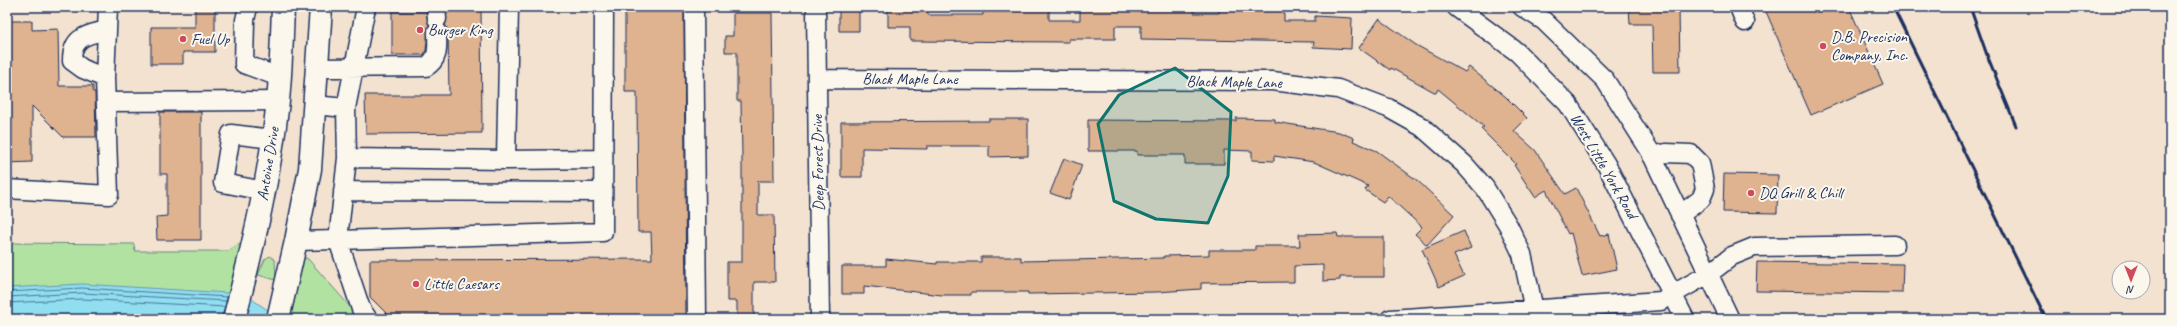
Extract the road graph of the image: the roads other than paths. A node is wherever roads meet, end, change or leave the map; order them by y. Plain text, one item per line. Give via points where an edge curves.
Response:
1 (108, 7) edge
2 (248, 7) edge
3 (283, 7) edge
4 (321, 7) edge
5 (366, 7) edge
6 (509, 7) edge
7 (604, 7) edge
8 (694, 7) edge
9 (816, 7) edge
10 (1456, 7) edge
11 (1531, 9) edge
12 (437, 19) edge
13 (107, 30) junction
14 (317, 68) junction
15 (355, 68) junction
16 (279, 76) junction
17 (105, 78) junction
18 (816, 79) junction
19 (278, 101) junction
20 (106, 102) junction
21 (314, 105) junction
22 (346, 108) junction
23 (272, 140) junction
24 (1652, 156) junction
25 (347, 158) junction
26 (506, 160) junction
27 (604, 160) junction
28 (7, 189) edge
29 (264, 191) junction
30 (343, 191) junction
31 (603, 192) junction
32 (1680, 214) junction
33 (338, 240) junction
34 (296, 241) junction
35 (1895, 245) dead end
36 (1710, 273) junction
37 (1673, 294) junction
38 (1534, 310) junction
39 (234, 319) edge
40 (278, 319) edge
41 (368, 319) edge
42 (697, 319) edge
43 (820, 319) edge
44 (1390, 319) edge
45 (1685, 319) edge
46 (1730, 319) edge

1 - 13 street
2 - 16 street via 245,20 244,64
3 - 16 main road, Antoine Drive
4 - 14 main road
5 - 15 street
6 - 26 street
7 - 27 street
8 - 42 street
9 - 18 street, Deep Forest Drive
10 - 37 street, West Little York Road via 1517,52 1568,104 1606,164
11 - 24 street via 1605,80
12 - 15 street via 437,54 434,62 426,67
13 - 17 street
13 - 17 street via 79,39 72,50 72,61 83,69
14 - 15 street
14 - 21 main road
15 - 22 street
16 - 19 main road, Antoine Drive
17 - 20 street
18 - 38 street, Black Maple Lane via 1272,81 1338,89 1388,108 1422,127 1464,164 1485,188 1522,254
18 - 43 street, Deep Forest Drive
19 - 20 street
19 - 23 main road, Antoine Drive
20 - 28 street via 109,195
21 - 22 street
21 - 34 main road via 310,169
22 - 25 street
23 - 29 main road, Antoine Drive
23 - 29 street via 231,134 224,184
24 - 32 street
24 - 32 street via 1666,153 1691,154 1700,163 1705,189 1701,199
25 - 26 street
25 - 30 street
26 - 27 street
27 - 31 street
29 - 39 main road, Antoine Drive
30 - 31 street
30 - 33 street
31 - 33 street via 603,232
32 - 36 street
33 - 34 street
33 - 41 street via 361,309
34 - 40 main road
35 - 36 street via 1754,248 1732,256
36 - 37 street
36 - 46 street
37 - 38 street via 1661,301
37 - 45 street, West Little York Road
38 - 44 street

